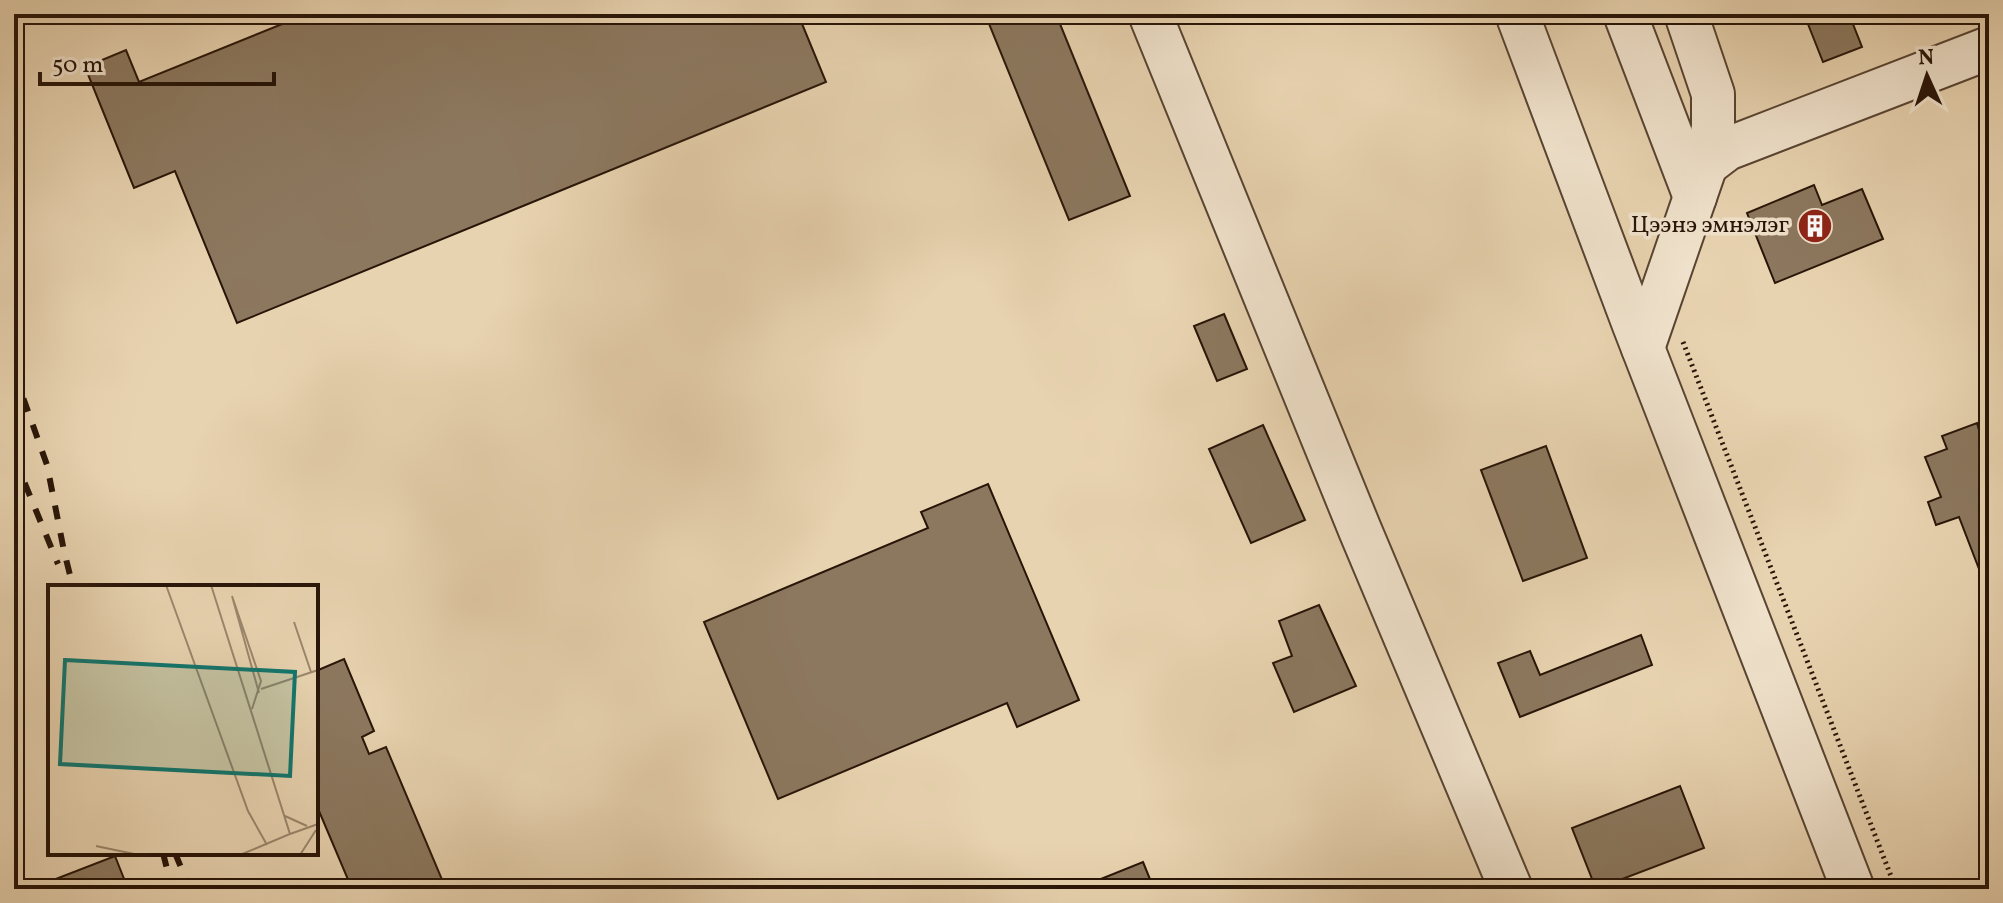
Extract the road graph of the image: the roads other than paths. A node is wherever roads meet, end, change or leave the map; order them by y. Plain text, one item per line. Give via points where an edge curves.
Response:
1 (1150, 14) edge
2 (1517, 14) edge
3 (1625, 14) edge
4 (1686, 14) edge
5 (1989, 48) edge
6 (1700, 181) junction
7 (1643, 348) junction
8 (1511, 889) edge
9 (1853, 889) edge

1 - 8 street
2 - 7 street
3 - 6 street
4 - 6 street via 1713,94 1713,127
5 - 6 street via 1727,149
6 - 7 street
7 - 9 street

